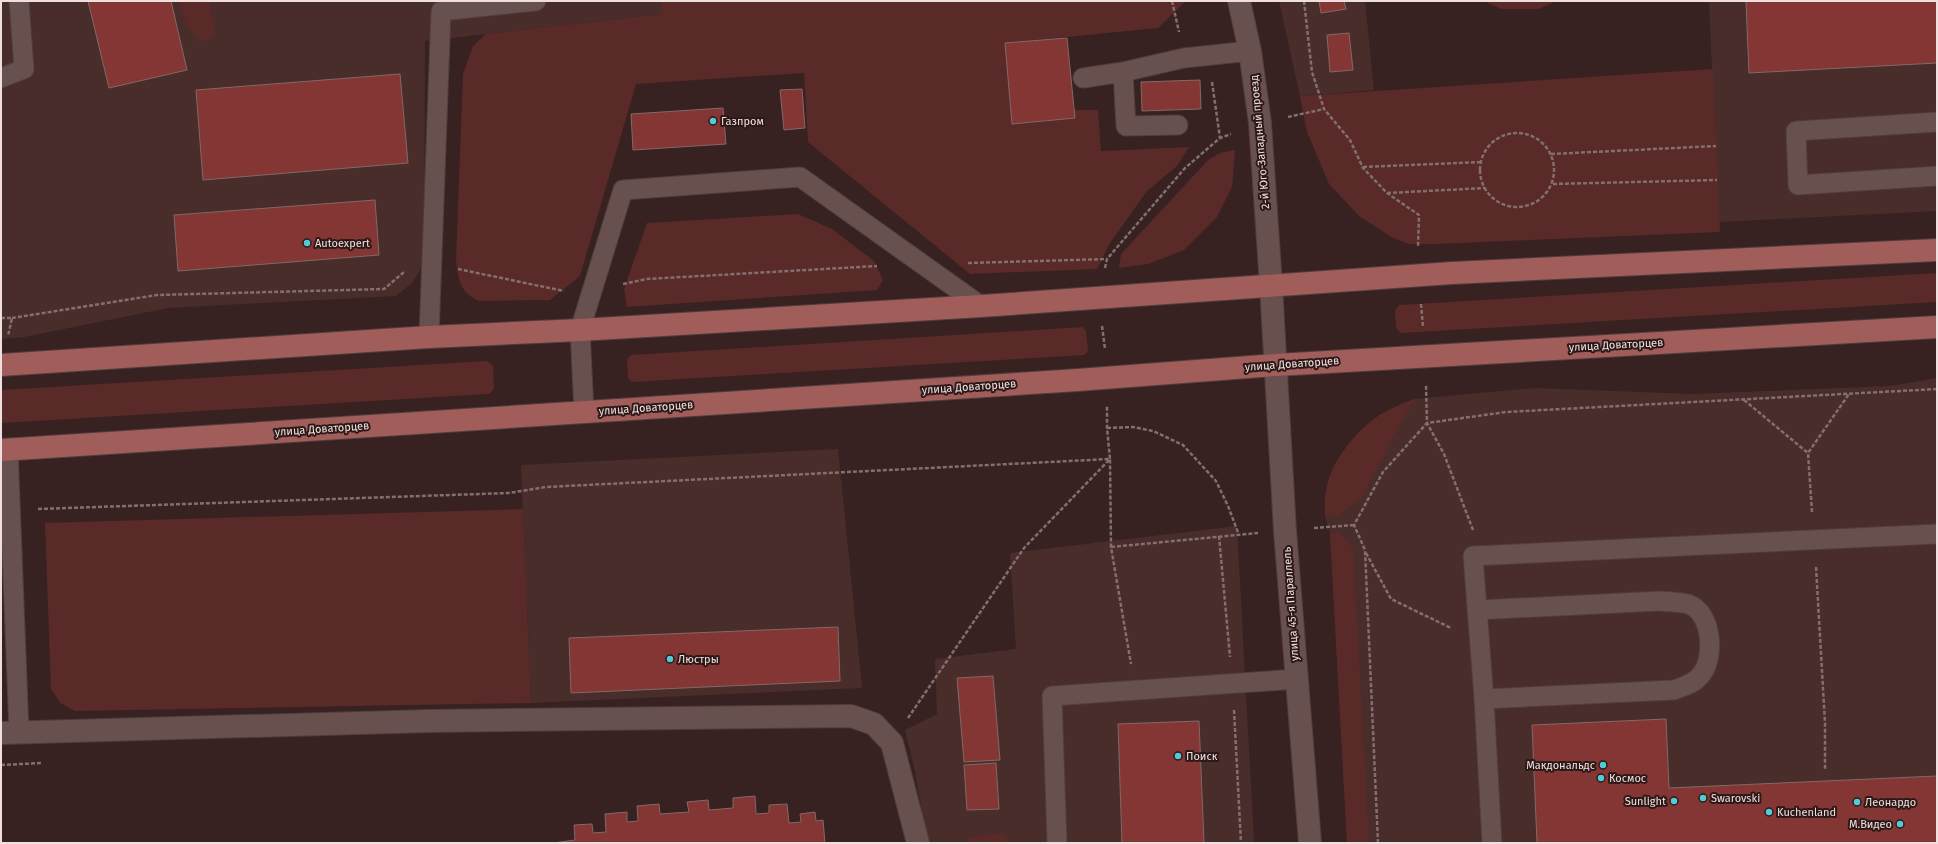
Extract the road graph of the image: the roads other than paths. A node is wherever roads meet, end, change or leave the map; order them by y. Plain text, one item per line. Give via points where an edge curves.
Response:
1 (19, 1) edge
2 (536, 1) edge
3 (1239, 1) edge
4 (1250, 51) junction
5 (1123, 72) junction
6 (1, 78) edge
7 (1083, 78) dead end
8 (1937, 122) edge
9 (1178, 125) dead end
10 (1937, 176) edge
11 (1937, 250) edge
12 (1271, 285) junction
13 (981, 306) junction
14 (1937, 327) edge
15 (580, 330) junction
16 (429, 336) junction
17 (1, 364) edge
18 (1276, 365) junction
19 (584, 412) junction
20 (4, 449) edge
21 (1937, 534) edge
22 (1477, 610) junction
23 (1297, 679) junction
24 (1484, 699) junction
25 (10, 733) edge
26 (918, 843) edge
27 (1057, 843) edge
28 (1310, 843) edge
29 (1492, 843) edge

1 - 6 lane via 24,69
2 - 16 lane via 441,11
3 - 4 street, 2-й Юго-Западный проезд
4 - 5 lane via 1184,58
4 - 12 street, 2-й Юго-Западный проезд via 1260,123
5 - 7 lane
5 - 9 lane via 1126,126
8 - 10 lane via 1796,131 1798,185
11 - 12 main road
12 - 13 main road
12 - 18 street, 2-й Юго-Западный проезд
13 - 15 main road
13 - 15 lane via 800,176 623,190
14 - 18 main road, улица Доваторцев
15 - 16 main road
15 - 19 lane
16 - 17 main road
18 - 19 main road, улица Доваторцев
18 - 23 street, улица 45-я Параллель via 1285,531
19 - 20 main road, улица Доваторцев
20 - 25 lane via 10,510
21 - 22 lane via 1473,556
22 - 24 lane
22 - 24 lane via 1660,601 1689,604 1702,615 1708,631 1709,659 1700,677 1674,690
23 - 27 lane via 1052,696
23 - 28 street, улица 45-я Параллель
24 - 29 lane
25 - 26 street via 429,721 851,716 874,724 892,742

